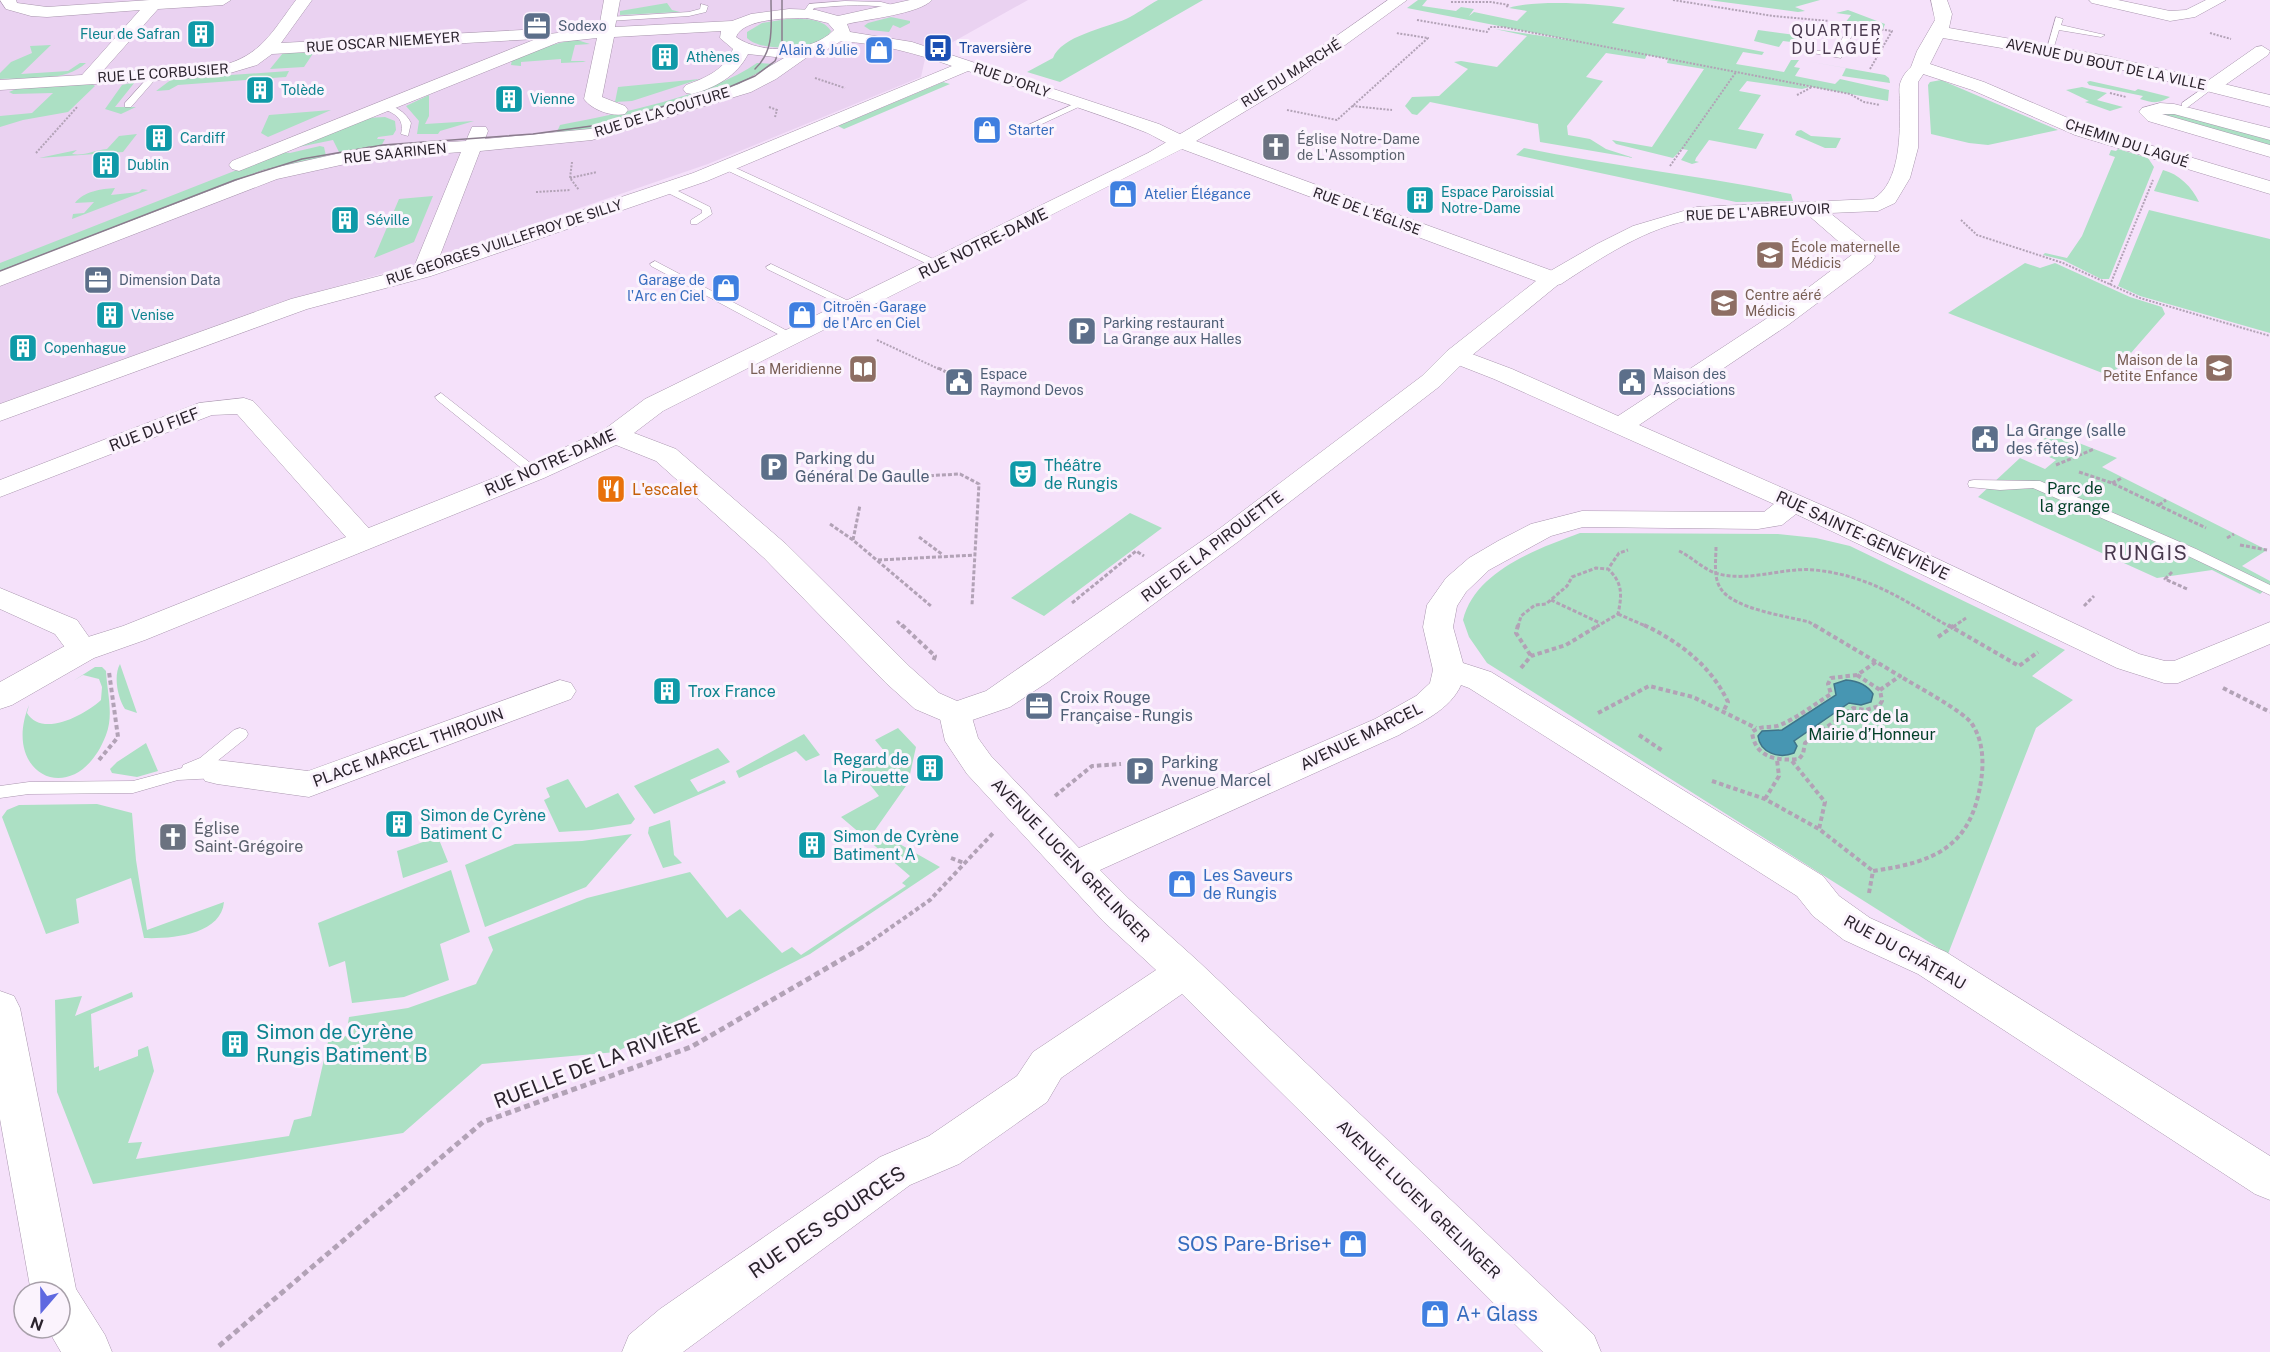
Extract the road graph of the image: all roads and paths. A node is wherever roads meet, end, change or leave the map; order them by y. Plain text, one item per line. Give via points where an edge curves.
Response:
1 (8, 0) edge
2 (223, 0) edge
3 (304, 0) edge
4 (612, 0) edge
5 (924, 0) edge
6 (1399, 0) edge
7 (1673, 0) edge
8 (1939, 0) edge
9 (2097, 0) edge
10 (2218, 0) edge
11 (1451, 2) dead end
12 (155, 3) edge
13 (704, 6) dead end
14 (1506, 7) dead end
15 (900, 8) junction
16 (1381, 13) junction
17 (806, 14) junction
18 (1833, 22) dead end
19 (608, 25) junction
20 (735, 26) junction
21 (1868, 28) dead end
22 (838, 29) junction
23 (1851, 29) dead end
24 (1940, 32) junction
25 (1389, 33) dead end
26 (2101, 35) dead end
27 (556, 37) junction
28 (742, 48) junction
29 (269, 49) junction
30 (807, 50) junction
31 (2049, 50) junction
32 (1805, 51) dead end
33 (2262, 51) dead end
34 (1649, 55) junction
35 (1647, 59) dead end
36 (968, 65) junction
37 (1920, 67) junction
38 (1870, 69) dead end
39 (1736, 72) junction
40 (155, 75) junction
41 (87, 79) junction
42 (0, 84) edge
43 (2212, 86) junction
44 (1812, 87) junction
45 (1797, 95) dead end
46 (2270, 101) edge
47 (1082, 104) junction
48 (128, 105) dead end
49 (1285, 105) dead end
50 (1353, 105) junction
51 (2185, 105) dead end
52 (384, 106) junction
53 (766, 106) dead end
54 (1908, 109) junction
55 (619, 110) junction
56 (1392, 110) dead end
57 (69, 116) dead end
58 (560, 121) dead end
59 (772, 123) dead end
60 (500, 125) dead end
61 (405, 134) dead end
62 (1013, 134) dead end
63 (2270, 134) edge
64 (1181, 142) junction
65 (471, 146) junction
66 (2270, 151) edge
67 (36, 153) dead end
68 (2158, 155) junction
69 (572, 160) dead end
70 (727, 166) junction
71 (1670, 166) dead end
72 (225, 171) dead end
73 (597, 172) dead end
74 (570, 178) junction
75 (2270, 188) edge
76 (578, 189) junction
77 (665, 189) junction
78 (536, 192) dead end
79 (587, 194) dead end
80 (1813, 209) junction
81 (1961, 220) dead end
82 (694, 222) dead end
83 (655, 264) dead end
84 (938, 265) junction
85 (771, 267) dead end
86 (423, 271) junction
87 (0, 279) edge
88 (1553, 279) junction
89 (2110, 285) junction
90 (853, 307) junction
91 (2270, 336) edge
92 (791, 337) junction
93 (877, 340) dead end
94 (1456, 356) junction
95 (959, 378) dead end
96 (441, 397) dead end
97 (0, 413) edge
98 (1620, 426) junction
99 (615, 435) junction
100 (2094, 448) dead end
101 (2056, 465) dead end
102 (534, 472) junction
103 (888, 478) dead end
104 (2122, 478) dead end
105 (2112, 483) dead end
106 (1974, 484) dead end
107 (0, 489) edge
108 (2166, 500) dead end
109 (1793, 503) junction
110 (860, 505) dead end
111 (2159, 505) dead end
112 (830, 525) dead end
113 (2234, 534) dead end
114 (919, 537) dead end
115 (2228, 538) dead end
116 (364, 540) junction
117 (854, 540) junction
118 (1716, 540) dead end
119 (2233, 544) dead end
120 (1636, 546) dead end
121 (1678, 550) dead end
122 (2266, 550) dead end
123 (976, 555) junction
124 (944, 556) junction
125 (1148, 558) dead end
126 (878, 560) junction
127 (1608, 569) junction
128 (1716, 574) junction
129 (2270, 591) edge
130 (0, 597) edge
131 (1551, 600) junction
132 (972, 605) dead end
133 (931, 606) dead end
134 (1063, 610) dead end
135 (1618, 614) junction
136 (1600, 623) junction
137 (1947, 630) dead end
138 (2270, 632) edge
139 (1938, 637) dead end
140 (2043, 649) dead end
141 (83, 650) junction
142 (1530, 656) junction
143 (1876, 662) junction
144 (109, 669) dead end
145 (1520, 669) junction
146 (1449, 670) junction
147 (1515, 674) dead end
148 (1529, 675) dead end
149 (1857, 675) junction
150 (1900, 676) junction
151 (2213, 683) dead end
152 (1880, 690) junction
153 (560, 691) dead end
154 (0, 697) edge
155 (1588, 707) dead end
156 (1723, 712) junction
157 (2270, 712) edge
158 (1598, 713) junction
159 (955, 714) junction
160 (1607, 718) dead end
161 (1756, 728) junction
162 (240, 734) dead end
163 (1636, 734) dead end
164 (1666, 754) dead end
165 (1777, 760) junction
166 (1791, 760) junction
167 (1121, 764) dead end
168 (217, 772) joint
169 (178, 774) junction
170 (1709, 779) dead end
171 (76, 788) junction
172 (0, 792) edge
173 (1053, 798) dead end
174 (1765, 799) junction
175 (999, 829) dead end
176 (1819, 829) junction
177 (951, 858) dead end
178 (964, 863) junction
179 (1074, 866) junction
180 (1873, 870) junction
181 (1850, 923) junction
182 (1184, 972) junction
183 (0, 1008) edge
184 (2270, 1180) edge
185 (52, 1280) edge
186 (72, 1325) edge
187 (219, 1346) dead end
188 (88, 1352) edge
189 (646, 1352) edge
190 (1577, 1352) edge

1 - 12 street via 10,6 31,11
2 - 12 street
3 - 29 street, RUE OSCAR NIEMEYER
4 - 19 street
5 - 15 street
6 - 16 street, RUE DU MARCHÉ
7 - 18 path
8 - 24 street via 1945,17
9 - 10 street via 2170,16 2189,14
11 - 14 path via 1491,2 1509,5
12 - 41 street, RUE LE CORBUSIER
13 - 19 lane via 703,10 689,14
15 - 17 lane via 886,2 829,4 812,6
15 - 22 street
16 - 34 path via 1487,32 1490,27 1503,27
16 - 64 street, RUE DU MARCHÉ via 1291,76
17 - 20 street, RUE D'ORLY via 748,13
17 - 22 street, RUE D'ORLY
19 - 20 street
19 - 27 street
19 - 55 street via 594,99
20 - 28 street via 728,38
21 - 38 path via 1892,31
22 - 30 street via 821,46
22 - 36 street, RUE D'ORLY
23 - 32 lane via 1838,56
24 - 31 street, AVENUE DU BOUT DE LA VILLE
24 - 37 street
25 - 50 path via 1428,38
26 - 31 lane via 2058,23
27 - 29 street, RUE OSCAR NIEMEYER via 536,33
27 - 52 street
28 - 30 street via 768,52
28 - 55 street via 739,60 729,71 711,82
29 - 40 street, RUE LE CORBUSIER via 255,61 239,67
30 - 65 street, RUE DE LA COUTURE via 778,71 745,87 626,125 550,140
31 - 43 street, AVENUE DU BOUT DE LA VILLE
33 - 43 street
34 - 35 path
34 - 39 path
36 - 47 street, RUE D'ORLY
36 - 70 street, RUE GEORGES VUILLEFROY DE SILLY
37 - 54 street, RUE DE L'ABREUVOIR via 1909,82
37 - 68 street, CHEMIN DU LAGUÉ via 1978,86 2082,131
39 - 44 path
39 - 71 path
40 - 41 street, RUE LE CORBUSIER
40 - 48 lane
41 - 42 street, RUE LE CORBUSIER
43 - 46 street, AVENUE DU BOUT DE LA VILLE
43 - 51 lane
44 - 45 path
44 - 54 path via 1850,94 1864,102
47 - 62 lane
47 - 64 street, RUE D'ORLY
49 - 50 path via 1284,109 1337,120
50 - 56 path
52 - 61 lane via 407,120
52 - 72 street
53 - 59 path via 777,110
54 - 80 street, RUE DE L'ABREUVOIR via 1909,148 1900,178 1888,199 1878,205
55 - 58 street
57 - 67 path
60 - 65 street via 478,131
63 - 66 street via 2174,109 2148,112
64 - 84 street, RUE NOTRE-DAME
64 - 88 street, RUE DE L'ÉGLISE
65 - 86 street
65 - 87 street, RUE SAARINEN via 368,153 272,174
68 - 75 street, CHEMIN DU LAGUÉ
68 - 89 path via 2160,164
69 - 74 path
70 - 77 street, RUE GEORGES VUILLEFROY DE SILLY
70 - 84 lane
73 - 74 path
74 - 76 path
76 - 78 path
76 - 79 path
77 - 82 lane via 706,209 707,214
77 - 86 street, RUE GEORGES VUILLEFROY DE SILLY
80 - 88 street, RUE DE L'ABREUVOIR via 1697,213 1672,218
80 - 98 street via 1864,252 1864,258 1780,320
81 - 89 path via 1977,234 2063,263
83 - 92 lane
84 - 90 street, RUE NOTRE-DAME
85 - 90 lane
86 - 97 street, RUE GEORGES VUILLEFROY DE SILLY via 299,304
88 - 94 street, RUE DE L'ABREUVOIR
89 - 91 path via 2140,298
90 - 92 street, RUE NOTRE-DAME
92 - 99 street, RUE NOTRE-DAME via 654,405
93 - 95 path
94 - 98 street, RUE SAINTE-GENEVIÈVE
94 - 159 street, RUE DE LA PIROUETTE via 1431,381 1139,600 998,699
96 - 102 lane
98 - 109 street, RUE SAINTE-GENEVIÈVE
99 - 102 street, RUE NOTRE-DAME
99 - 159 street via 666,455 775,551 927,701
100 - 101 path
102 - 116 street, RUE NOTRE-DAME
103 - 123 path via 960,474 979,484
104 - 105 path
106 - 129 lane via 2035,484
107 - 116 street, RUE DU FIEF via 208,408 244,406
108 - 111 path
109 - 138 street, RUE SAINTE-GENEVIÈVE via 2128,662 2164,672 2178,672
109 - 146 street via 1772,519 1758,521 1582,519 1541,530 1479,564 1456,585 1442,605 1438,627
110 - 117 path
112 - 117 path
113 - 115 path
114 - 124 path
116 - 141 street, RUE NOTRE-DAME
117 - 126 path
118 - 128 path
119 - 122 path
120 - 127 path via 1619,553
121 - 128 path
123 - 124 path
123 - 132 path
124 - 126 path
125 - 134 path via 1136,551
126 - 133 path
127 - 131 path via 1596,568 1572,577
127 - 135 path via 1617,577 1623,594
128 - 140 path via 1740,577 1813,570 1853,577 1876,584 2019,666
128 - 143 path via 1720,588 1731,598 1809,622
130 - 141 street via 66,627
131 - 136 path
131 - 142 path via 1535,605 1521,616 1516,633
135 - 136 path
135 - 156 path via 1647,624 1700,660 1723,686 1728,702
136 - 142 path via 1549,654
137 - 139 path
141 - 154 street, RUE NOTRE-DAME
142 - 145 path
143 - 149 path
143 - 150 path
144 - 171 path via 118,737
145 - 147 path
145 - 148 path
146 - 179 street, AVENUE MARCEL via 1444,687 1427,704 1387,727
146 - 181 street, RUE DU CHÂTEAU via 1480,680 1810,886 1826,906
149 - 152 path
149 - 161 path via 1831,678 1831,694 1778,726
150 - 152 path
150 - 180 path via 1971,721 1978,732 1984,769 1980,795 1963,835 1940,851 1899,868
151 - 157 path
152 - 166 path via 1879,706 1853,708 1805,743 1799,759
153 - 168 street, PLACE MARCEL THIROUIN via 309,784
155 - 158 path
156 - 158 path via 1693,697 1649,686
156 - 161 path
158 - 160 path
159 - 179 street, AVENUE LUCIEN GRELINGER via 962,741 979,765
161 - 165 path via 1752,732 1754,747
162 - 169 lane via 206,762
163 - 164 path
165 - 166 path
165 - 174 path via 1779,782
166 - 176 path via 1825,802
167 - 173 path via 1092,766
168 - 169 lane
169 - 171 lane via 133,786
170 - 174 path
171 - 172 lane
174 - 176 path
175 - 178 path, RUELLE DE LA RIVIÈRE
176 - 180 path
177 - 178 path
178 - 187 path, RUELLE DE LA RIVIÈRE via 930,900 849,957 692,1047 483,1122
179 - 182 street, AVENUE LUCIEN GRELINGER
180 - 181 path via 1867,904
181 - 184 street, RUE DU CHÂTEAU via 1932,963
182 - 189 street, RUE DES SOURCES via 1047,1065 1032,1089 944,1150 895,1172
182 - 190 street, AVENUE LUCIEN GRELINGER
183 - 185 street
186 - 188 street

